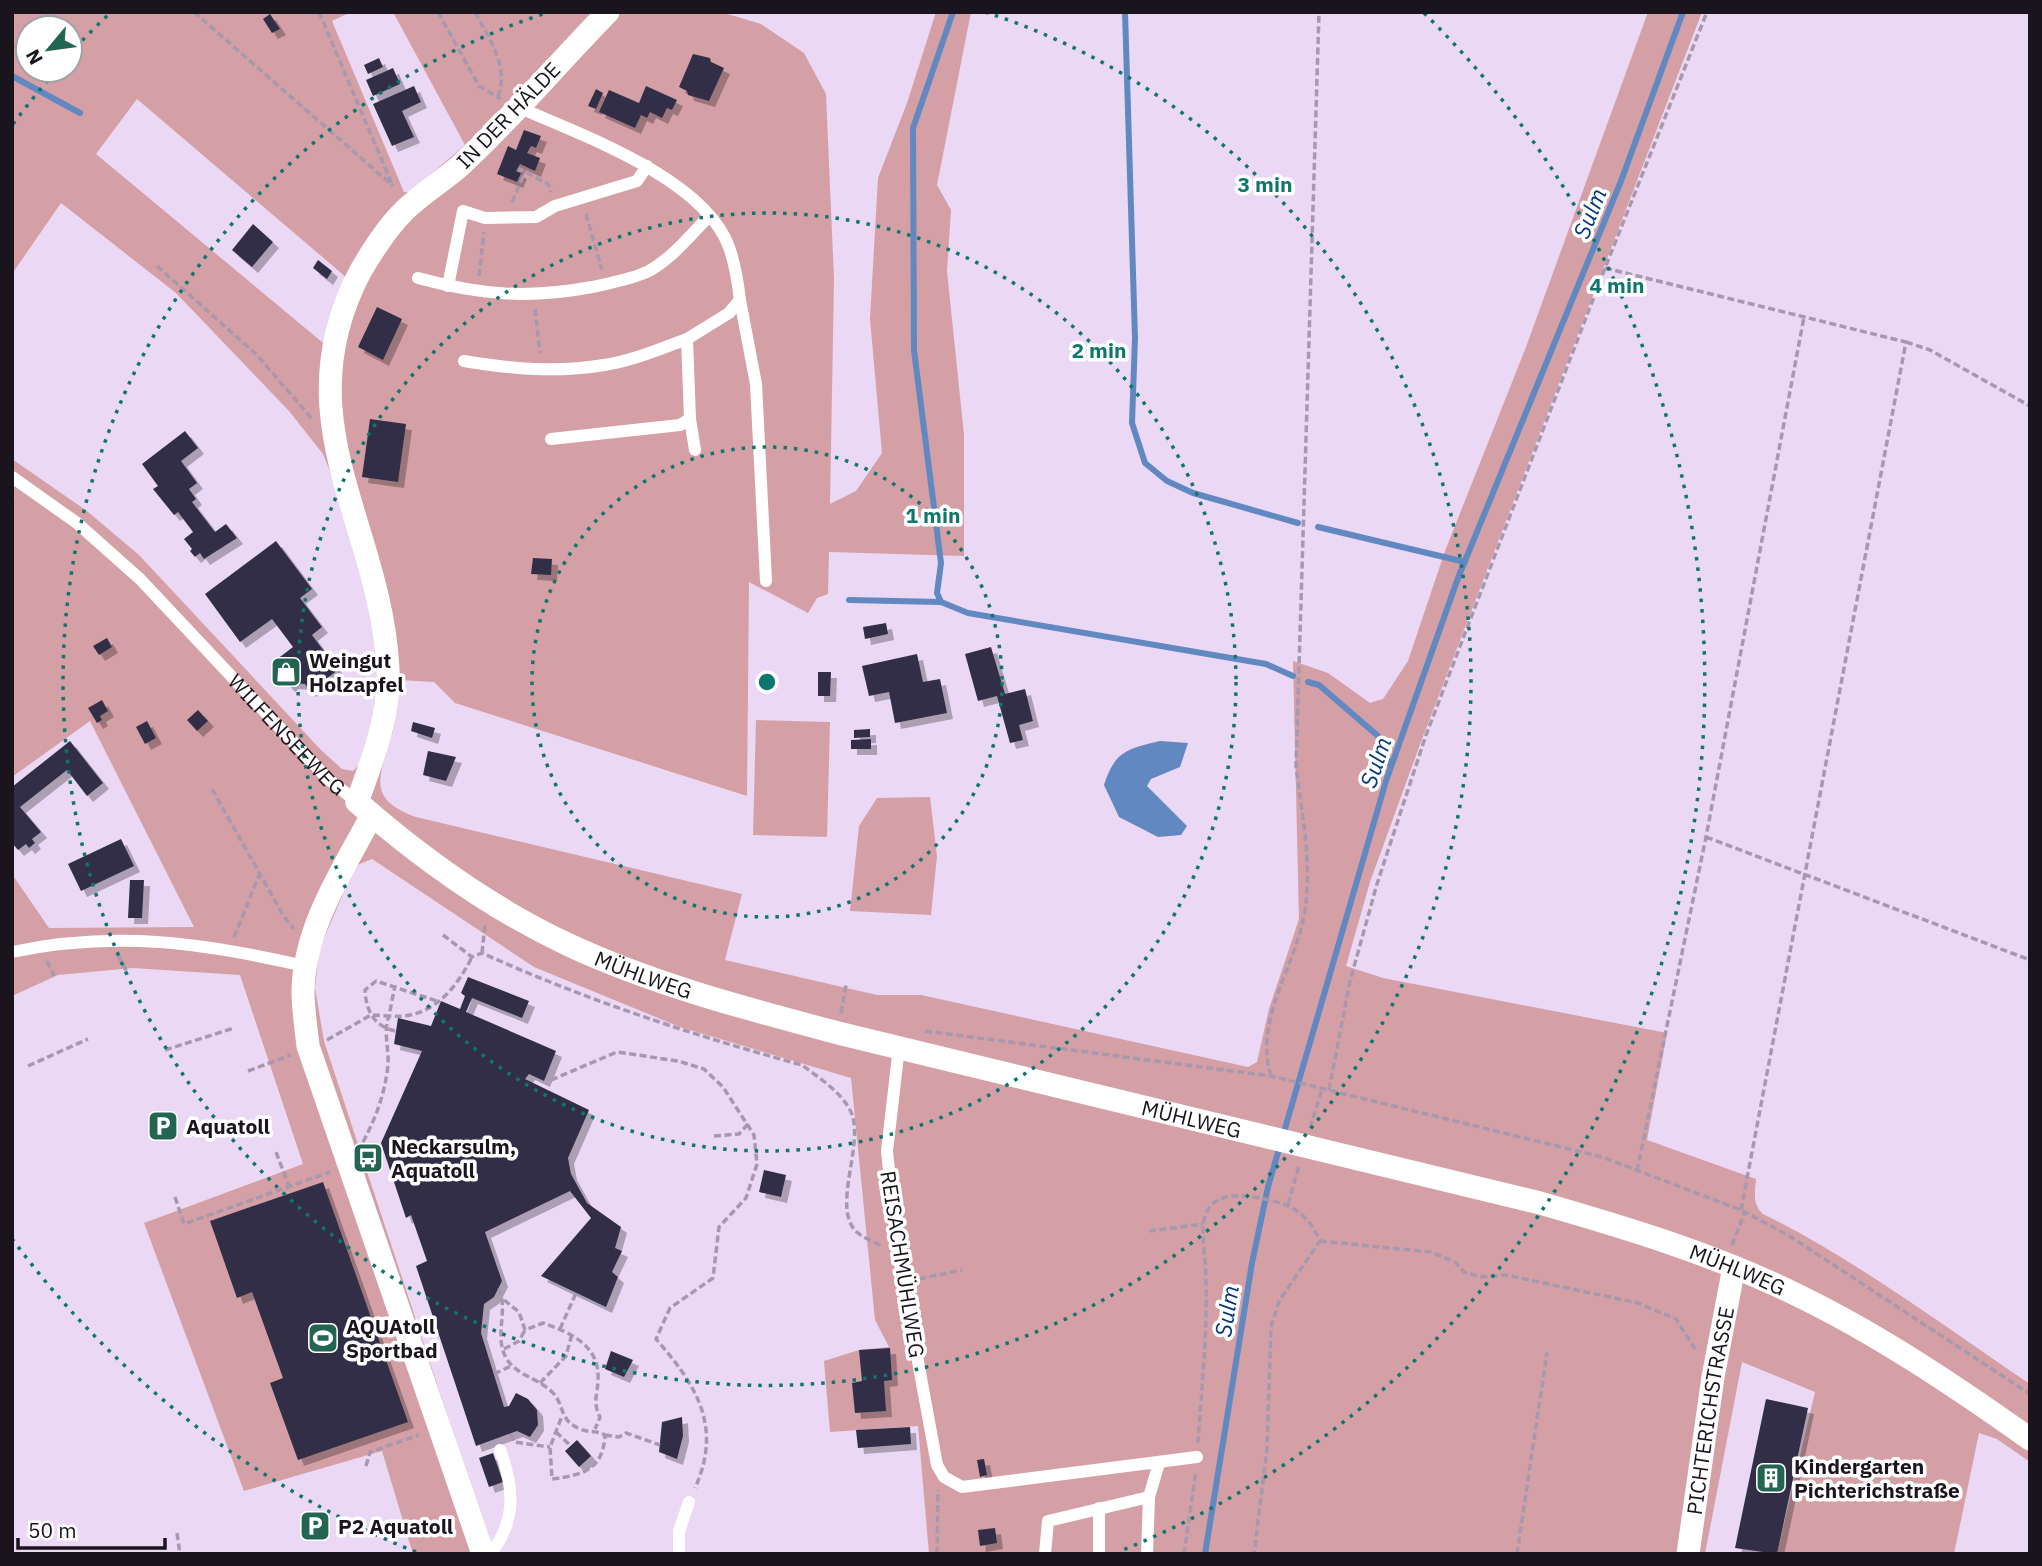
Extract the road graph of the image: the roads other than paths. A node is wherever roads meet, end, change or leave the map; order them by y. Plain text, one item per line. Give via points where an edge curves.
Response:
1 (608, 12) edge
2 (508, 102) junction
3 (647, 166) junction
4 (708, 217) junction
5 (418, 278) dead end
6 (448, 286) junction
7 (740, 300) junction
8 (687, 340) junction
9 (464, 361) dead end
10 (331, 366) joint
11 (690, 419) junction
12 (551, 439) dead end
13 (695, 450) dead end
14 (12, 477) edge
15 (766, 581) dead end
16 (365, 808) junction
17 (12, 952) edge
18 (305, 966) junction
19 (899, 1047) junction
20 (1730, 1265) junction
21 (2030, 1439) edge
22 (500, 1450) dead end
23 (1197, 1457) road end
24 (1160, 1462) junction
25 (1149, 1497) junction
26 (689, 1502) road end
27 (1099, 1507) junction
28 (1143, 1552) edge
29 (483, 1554) edge
30 (490, 1554) edge
31 (679, 1554) edge
32 (1045, 1554) edge
33 (1099, 1554) edge
34 (1688, 1554) edge

1 - 2 street, IN DER HÄLDE
2 - 3 lane
2 - 10 street, IN DER HÄLDE via 460,166 402,212 361,271 344,310
3 - 4 lane via 678,187
3 - 6 lane via 637,181 555,206 536,217 485,218 463,211
4 - 6 lane via 648,271 606,284 533,296
4 - 7 lane via 729,245
5 - 6 lane
7 - 8 lane via 729,313
7 - 15 lane via 756,384
8 - 9 lane via 605,365 505,369
8 - 11 lane
10 - 16 street, WILFENSEEWEG via 334,444 376,587 388,669 382,731
11 - 12 lane via 680,425
11 - 13 lane
14 - 16 lane, WILFENSEEWEG via 77,523 140,579 327,778
16 - 18 street, WILFENSEEWEG via 311,939
16 - 19 street, MÜHLWEG via 416,852 488,900 570,945 742,1008
17 - 18 lane via 105,940 165,940
18 - 29 street, WILFENSEEWEG via 308,1046
19 - 20 street, MÜHLWEG via 1540,1203
19 - 24 lane, REISACHMÜHLWEG via 887,1151 897,1247 937,1465 944,1477 962,1487
20 - 21 street, MÜHLWEG via 1877,1337
20 - 34 street, PICHTERICHSTRASSE
22 - 30 lane via 510,1478 512,1510 500,1542
23 - 24 lane
24 - 25 lane
25 - 27 lane
25 - 28 lane
26 - 31 lane via 679,1531
27 - 32 lane via 1048,1521
27 - 33 lane

